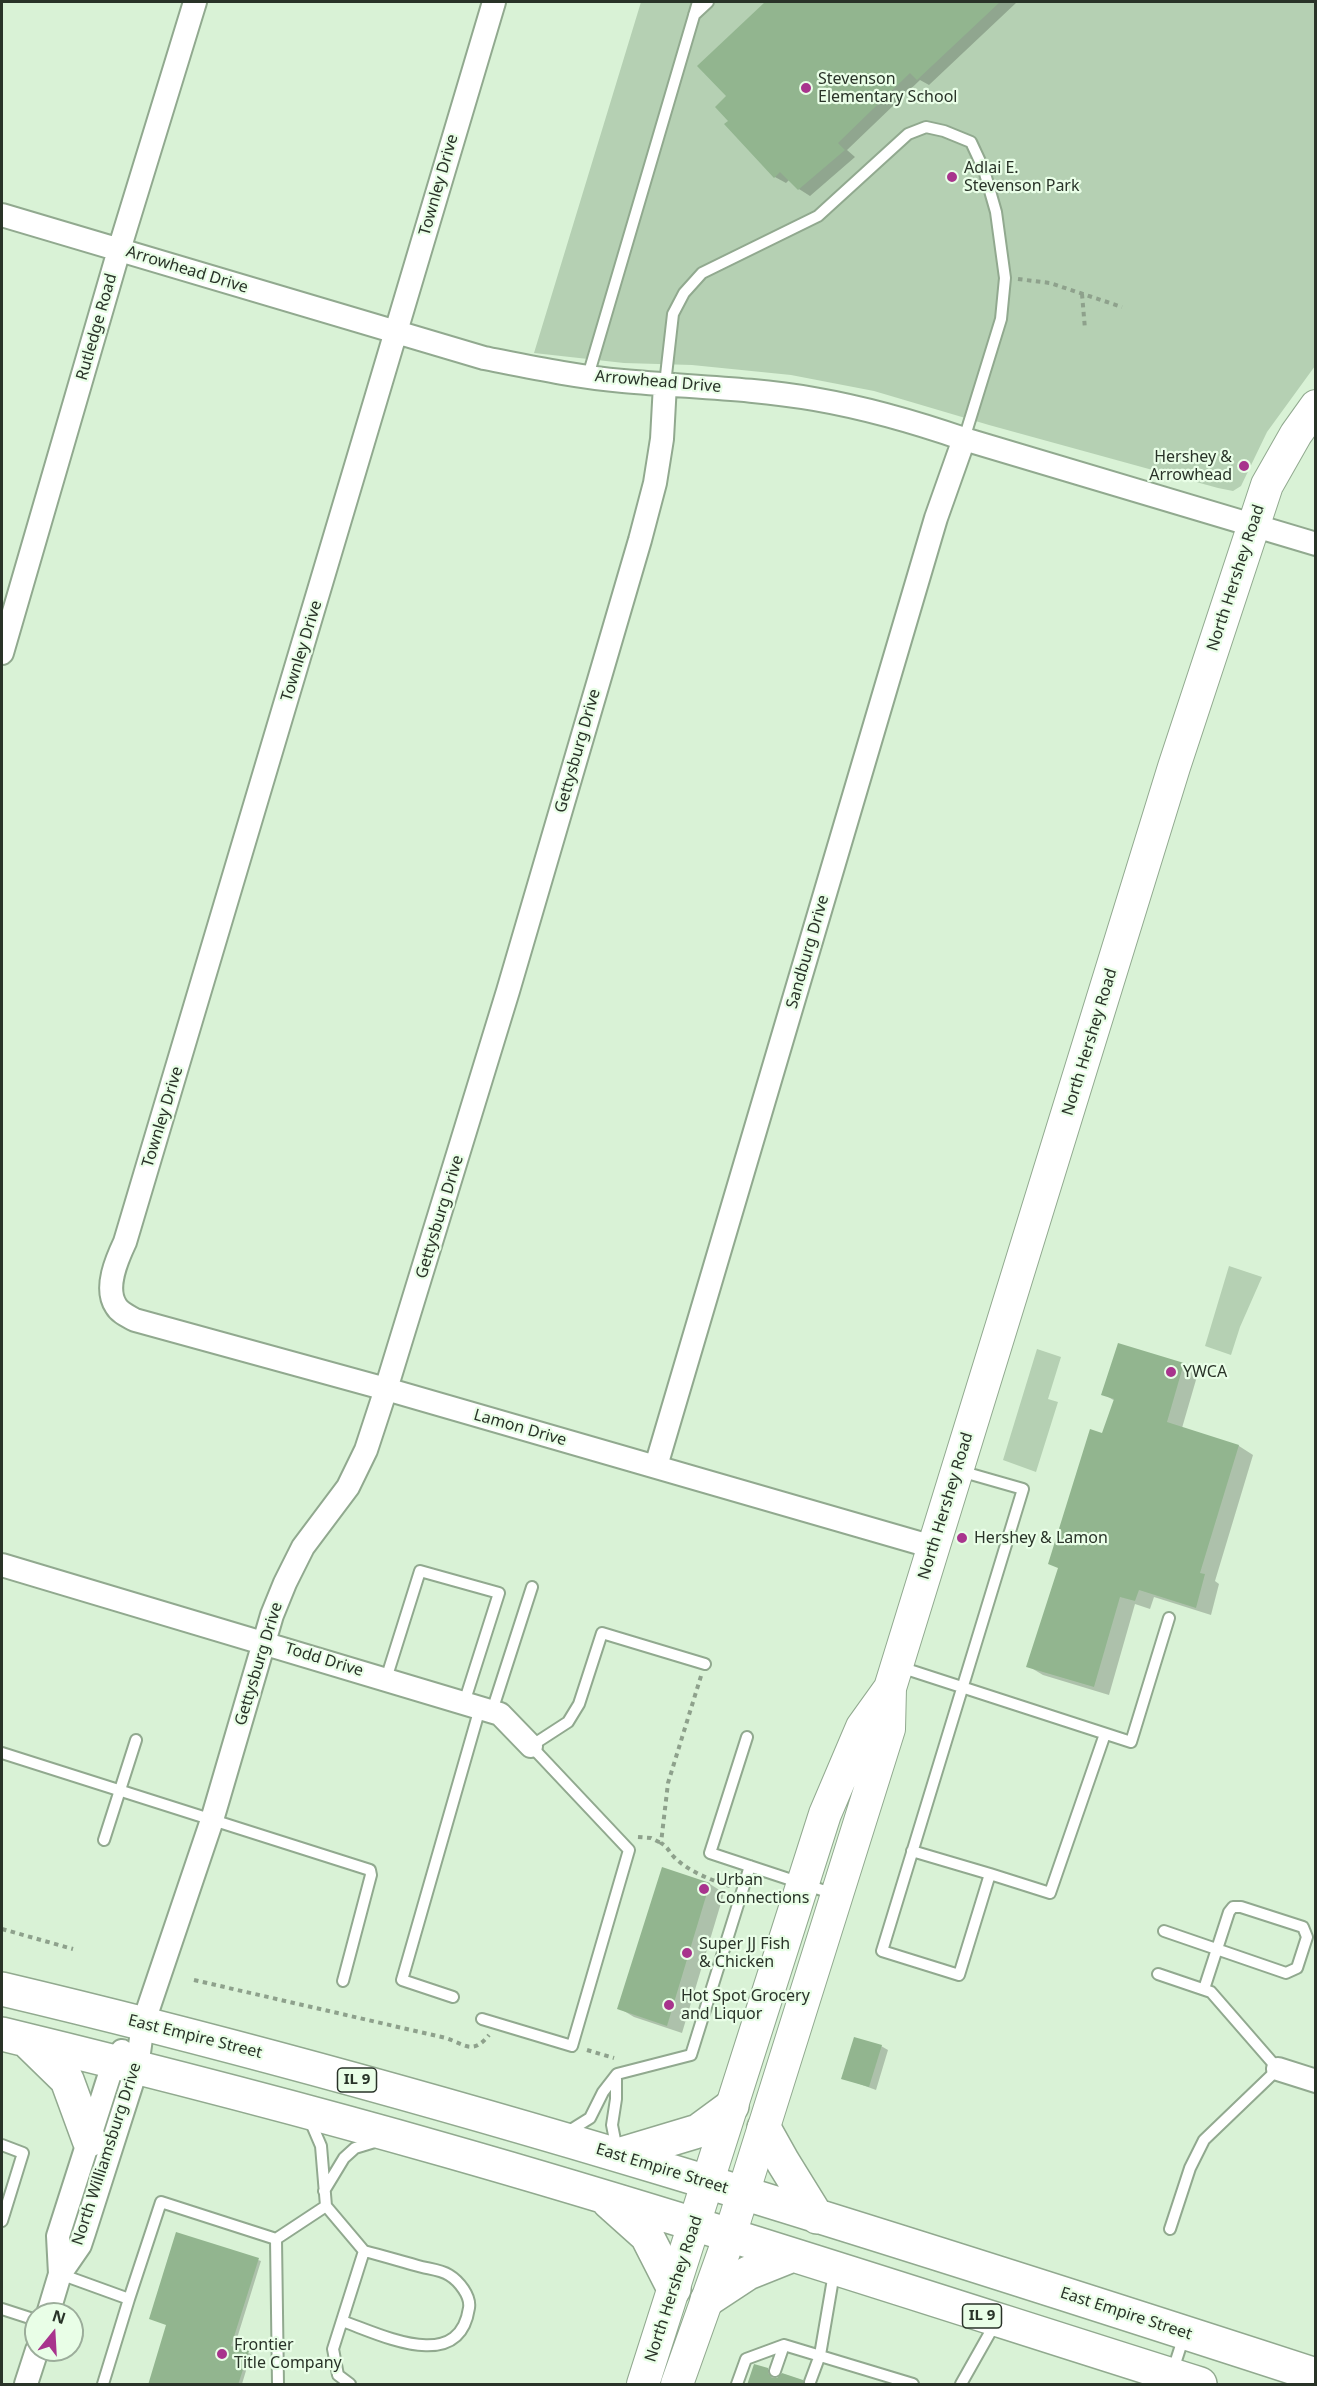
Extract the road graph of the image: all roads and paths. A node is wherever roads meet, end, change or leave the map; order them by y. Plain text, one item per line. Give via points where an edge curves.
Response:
1 (195, 2) edge
2 (494, 2) edge
3 (698, 2) edge
4 (708, 2) edge
5 (694, 15) junction
6 (2, 215) edge
7 (119, 250) junction
8 (1005, 278) junction
9 (1082, 294) junction
10 (1122, 307) dead end
11 (1085, 329) dead end
12 (396, 333) junction
13 (588, 376) junction
14 (665, 384) junction
15 (1316, 406) edge
16 (964, 439) junction
17 (1254, 524) junction
18 (1316, 544) edge
19 (2, 653) edge
20 (114, 1300) joint
21 (386, 1389) junction
22 (656, 1466) junction
23 (957, 1470) junction
24 (933, 1547) junction
25 (2, 1565) edge
26 (532, 1587) dead end
27 (1169, 1618) dead end
28 (264, 1642) junction
29 (705, 1664) joint
30 (893, 1677) junction
31 (386, 1679) junction
32 (961, 1688) junction
33 (479, 1707) junction
34 (1105, 1734) junction
35 (747, 1737) dead end
36 (136, 1740) dead end
37 (531, 1746) junction
38 (2, 1753) edge
39 (120, 1791) junction
40 (212, 1820) junction
41 (651, 1838) dead end
42 (104, 1840) dead end
43 (661, 1843) junction
44 (912, 1851) junction
45 (750, 1866) junction
46 (990, 1874) junction
47 (802, 1884) junction
48 (742, 1890) junction
49 (837, 1895) junction
50 (2, 1929) edge
51 (1164, 1931) dead end
52 (1217, 1948) junction
53 (73, 1949) dead end
54 (1158, 1974) dead end
55 (194, 1980) dead end
56 (343, 1981) dead end
57 (2, 1989) edge
58 (1204, 1989) junction
59 (453, 1997) dead end
60 (482, 2019) dead end
61 (143, 2024) junction
62 (498, 2024) junction
63 (14, 2037) edge
64 (572, 2046) junction
65 (125, 2064) junction
66 (644, 2067) junction
67 (1278, 2069) junction
68 (616, 2076) junction
69 (1316, 2081) edge
70 (732, 2106) junction
71 (307, 2112) junction
72 (764, 2128) junction
73 (393, 2136) junction
74 (559, 2138) junction
75 (89, 2140) junction
76 (2, 2145) edge
77 (618, 2155) junction
78 (709, 2183) junction
79 (324, 2191) junction
80 (744, 2194) junction
81 (603, 2197) junction
82 (326, 2206) junction
83 (817, 2217) junction
84 (2, 2221) edge
85 (696, 2224) junction
86 (1170, 2229) dead end
87 (730, 2235) junction
88 (276, 2239) junction
89 (364, 2251) junction
90 (793, 2255) junction
91 (834, 2269) junction
92 (60, 2274) junction
93 (674, 2289) junction
94 (129, 2300) junction
95 (707, 2300) junction
96 (52, 2302) edge
97 (2, 2309) edge
98 (24, 2316) edge
99 (997, 2320) junction
100 (342, 2321) junction
101 (1185, 2332) junction
102 (784, 2345) junction
103 (820, 2355) junction
104 (34, 2362) edge
105 (775, 2371) dead end
106 (1316, 2375) edge
107 (880, 2380) edge
108 (810, 2382) dead end
109 (1180, 2382) edge
110 (911, 2384) edge
111 (27, 2385) edge
112 (103, 2385) edge
113 (279, 2385) edge
114 (350, 2385) edge
115 (643, 2385) edge
116 (677, 2385) edge
117 (737, 2385) edge
118 (961, 2385) edge

1 - 7 street, Rutledge Road
2 - 12 street, Townley Drive
3 - 5 lane
4 - 5 lane
5 - 13 lane
6 - 7 street, Arrowhead Drive
7 - 12 street, Arrowhead Drive
7 - 19 street, Rutledge Road
8 - 9 path via 1050,283
8 - 14 lane via 996,212 971,142 926,127 908,134 818,216 702,273 684,293 673,314
8 - 16 lane via 1001,319
9 - 10 path
9 - 11 path
12 - 13 street, Arrowhead Drive via 484,358
12 - 20 street, Townley Drive via 114,1270
13 - 14 street, Arrowhead Drive
14 - 16 street, Arrowhead Drive via 725,387 814,399 911,420
14 - 21 street, Gettysburg Drive via 655,483 640,540
15 - 17 main road, North Hershey Road via 1267,485
16 - 17 street, Arrowhead Drive
16 - 22 street, Sandburg Drive via 933,529
17 - 18 street, Arrowhead Drive
17 - 23 main road, North Hershey Road via 1174,767
20 - 21 street, Lamon Drive via 123,1313 135,1320
21 - 22 street, Lamon Drive
21 - 28 street, Gettysburg Drive via 366,1450 348,1487 303,1547
22 - 24 street, Lamon Drive
23 - 24 main road, North Hershey Road
23 - 32 lane via 1023,1489
24 - 30 main road, North Hershey Road
25 - 28 street, Todd Drive
26 - 33 lane
27 - 34 lane via 1131,1742
28 - 31 street, Todd Drive
28 - 40 street, Gettysburg Drive
29 - 37 lane via 602,1633 579,1704 568,1722
29 - 43 path via 668,1783
30 - 32 lane
30 - 47 main road, North Hershey Road via 862,1727 825,1814
30 - 49 main road, North Hershey Road via 889,1729
31 - 33 street, Todd Drive
31 - 33 lane via 420,1571 499,1593
32 - 34 lane
32 - 44 lane
33 - 37 street, Todd Drive via 500,1714
33 - 59 lane via 402,1980
34 - 46 lane via 1050,1893
35 - 45 lane via 710,1853
36 - 39 lane
37 - 64 lane via 629,1850
38 - 39 lane
39 - 40 lane
39 - 42 lane
40 - 56 lane via 370,1870
40 - 61 street, Gettysburg Drive
41 - 43 path
43 - 48 path via 705,1878
44 - 46 lane
44 - 46 lane via 882,1951 959,1975
45 - 47 lane
45 - 48 lane
47 - 49 lane
47 - 70 main road, North Hershey Road
48 - 66 lane via 691,2055
49 - 72 main road, North Hershey Road
50 - 53 path
51 - 52 lane
52 - 52 lane via 1233,1907 1303,1928 1307,1937 1297,1968 1286,1973
52 - 58 lane
54 - 58 lane
55 - 62 path via 446,2038 470,2048 480,2046
57 - 61 main road, East Empire Street / IL 9
58 - 67 lane via 1211,1992
60 - 62 lane
61 - 65 street, Gettysburg Drive
61 - 74 main road, East Empire Street / IL 9
62 - 64 lane
63 - 65 main road, IL 9
63 - 75 main road via 67,2080
64 - 66 path
65 - 71 main road, IL 9
65 - 75 street
65 - 92 street, North Williamsburg Drive via 80,2246
66 - 68 lane
67 - 69 street
67 - 86 lane via 1204,2140 1190,2168
68 - 74 lane via 591,2118
68 - 77 lane via 612,2125
70 - 77 main road via 698,2131
70 - 78 main road, North Hershey Road
71 - 73 main road, IL 9
71 - 79 lane via 321,2146
72 - 80 main road, North Hershey Road
72 - 83 main road
73 - 79 lane via 355,2148 344,2158
73 - 81 main road, IL 9
74 - 77 main road, East Empire Street / IL 9
75 - 92 street via 58,2236
76 - 84 lane via 23,2153
77 - 78 main road, East Empire Street / IL 9
78 - 80 main road, East Empire Street / IL 9
78 - 85 main road, North Hershey Road
79 - 82 lane
80 - 83 main road, East Empire Street / IL 9
80 - 87 main road, North Hershey Road
81 - 85 main road, IL 9
81 - 93 main road via 647,2236
82 - 88 lane
82 - 89 lane
83 - 101 main road, East Empire Street / IL 9
85 - 87 main road, IL 9
85 - 93 main road, North Hershey Road
87 - 90 main road, IL 9
87 - 95 main road, North Hershey Road
88 - 94 lane via 161,2202
88 - 113 lane
89 - 100 lane
89 - 100 lane via 447,2274 461,2285 470,2304 467,2324 453,2339 435,2347 416,2346
90 - 91 main road, IL 9
90 - 95 main road via 748,2273
91 - 99 main road, IL 9
91 - 103 lane
92 - 94 lane
92 - 96 street, North Williamsburg Drive
93 - 115 main road, North Hershey Road
94 - 112 lane
95 - 116 main road, North Hershey Road
97 - 98 lane
99 - 109 main road, IL 9
99 - 118 lane
100 - 114 lane via 333,2349 338,2375
101 - 106 main road, East Empire Street / IL 9
101 - 109 lane
102 - 103 lane
102 - 105 lane
102 - 117 lane via 746,2359
103 - 107 lane
103 - 108 lane
104 - 111 street
107 - 110 lane

